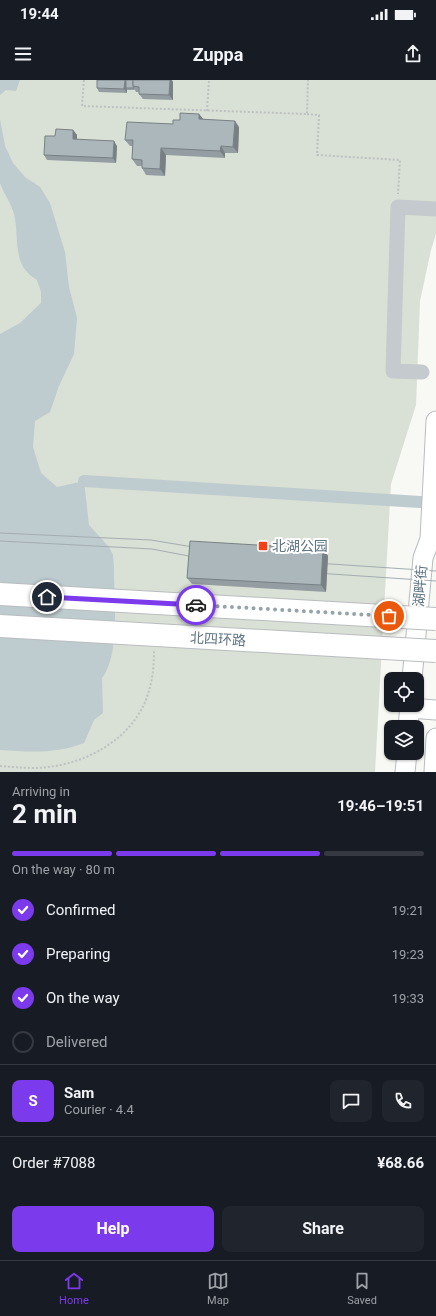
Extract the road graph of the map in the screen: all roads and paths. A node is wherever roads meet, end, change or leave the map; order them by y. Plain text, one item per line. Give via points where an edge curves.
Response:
1 (84, 80) edge
2 (209, 80) edge
3 (308, 80) edge
4 (207, 111) junction
5 (307, 114) junction
6 (398, 207) junction
7 (436, 209) edge
8 (422, 372) dead end
9 (436, 422) edge
10 (429, 558) edge
11 (0, 594) edge
12 (436, 619) edge
13 (0, 626) edge
14 (154, 651) dead end
15 (436, 651) edge
16 (413, 672) edge
17 (424, 709) edge
18 (436, 710) edge
19 (436, 738) edge
20 (406, 760) edge
21 (0, 766) edge
22 (405, 772) edge
23 (434, 772) edge

1 - 4 path via 82,106
2 - 4 path
3 - 5 path
4 - 5 path
5 - 6 path via 319,115 317,155 400,160
6 - 7 lane
6 - 8 lane via 393,371
9 - 10 main road, 湖畔街
10 - 16 main road, 湖畔街
11 - 12 highway, bridge
13 - 15 highway, 北四环路, bridge
14 - 21 path via 150,688 143,706 114,742 79,761 59,766
17 - 18 main road
19 - 23 main road
20 - 22 main road

